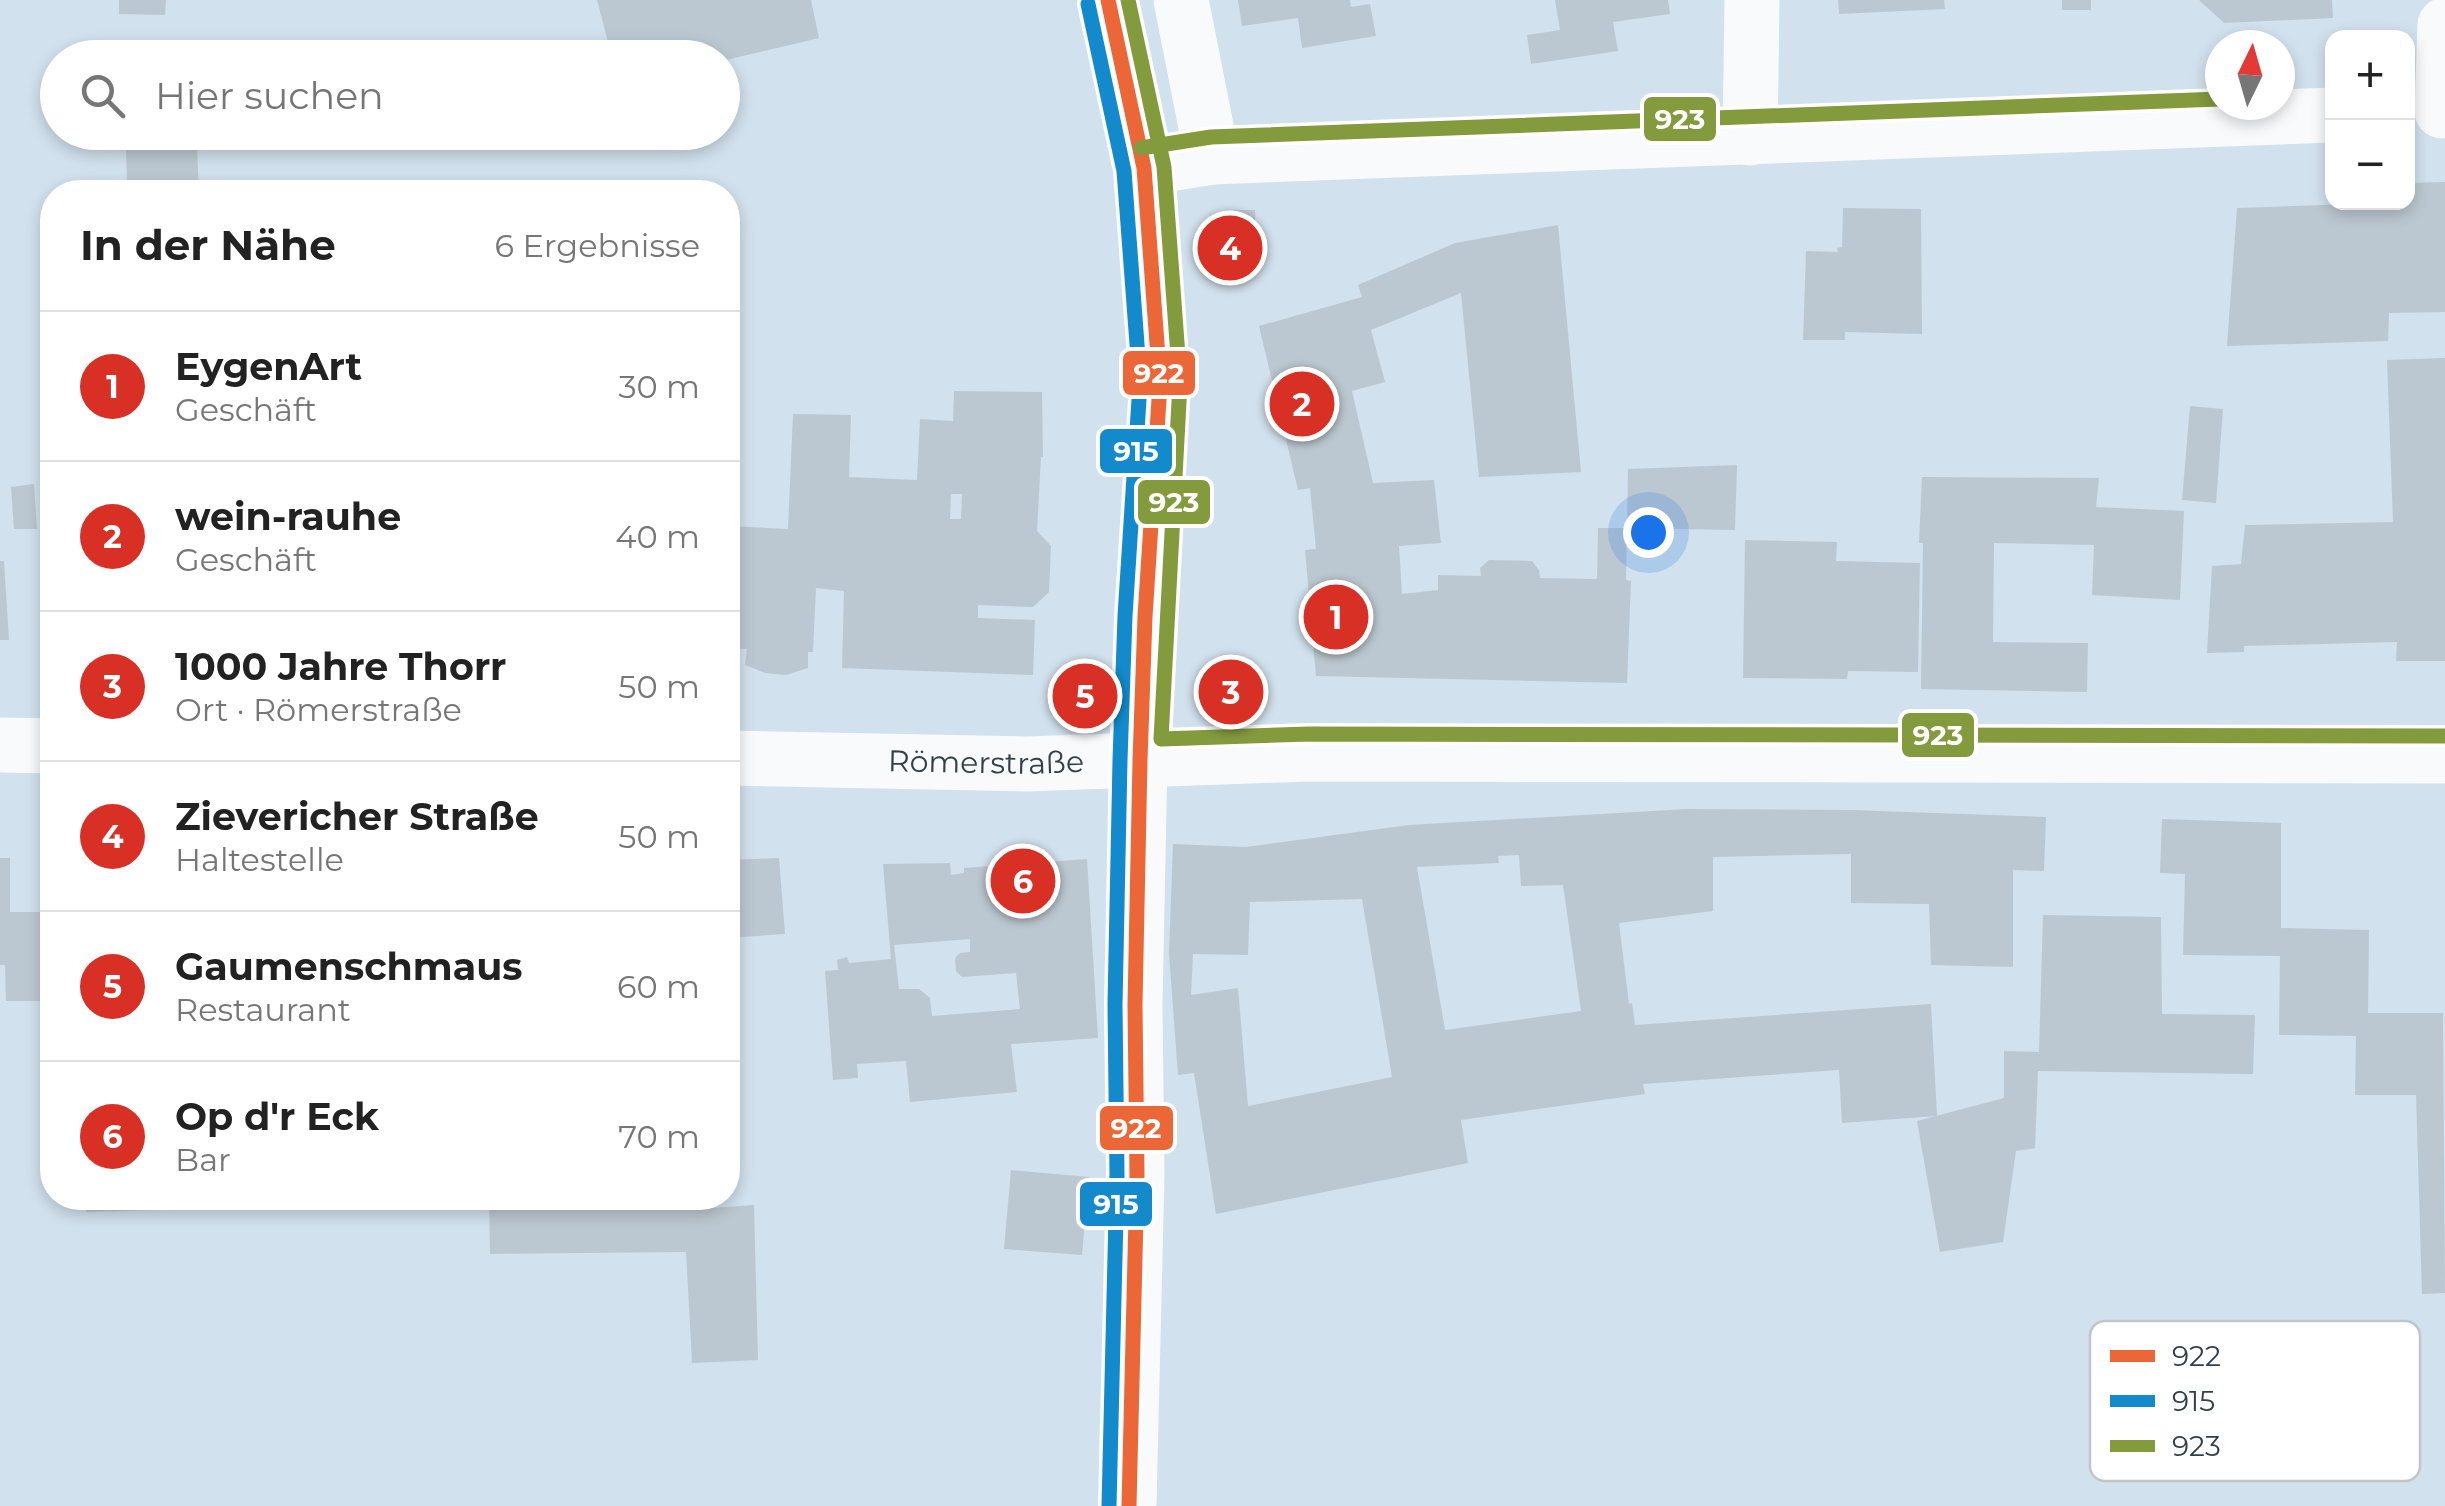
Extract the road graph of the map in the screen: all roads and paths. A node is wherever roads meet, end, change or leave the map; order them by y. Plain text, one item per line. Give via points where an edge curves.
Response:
1 (1108, 0) edge
2 (1180, 0) edge
3 (1752, 0) edge
4 (2445, 25) edge
5 (2431, 111) edge
6 (2325, 115) edge
7 (1750, 138) junction
8 (1212, 157) junction
9 (1144, 168) junction
10 (0, 745) edge
11 (40, 746) edge
12 (2445, 756) edge
13 (740, 758) edge
14 (1140, 760) junction
15 (1129, 1506) edge

1 - 9 street
2 - 8 street
3 - 7 street
4 - 5 street
6 - 7 street
7 - 8 street
8 - 9 street
9 - 14 street via 1160,384
10 - 11 street
12 - 14 street, Römerstraße via 1309,754
13 - 14 street, Römerstraße
14 - 15 street

